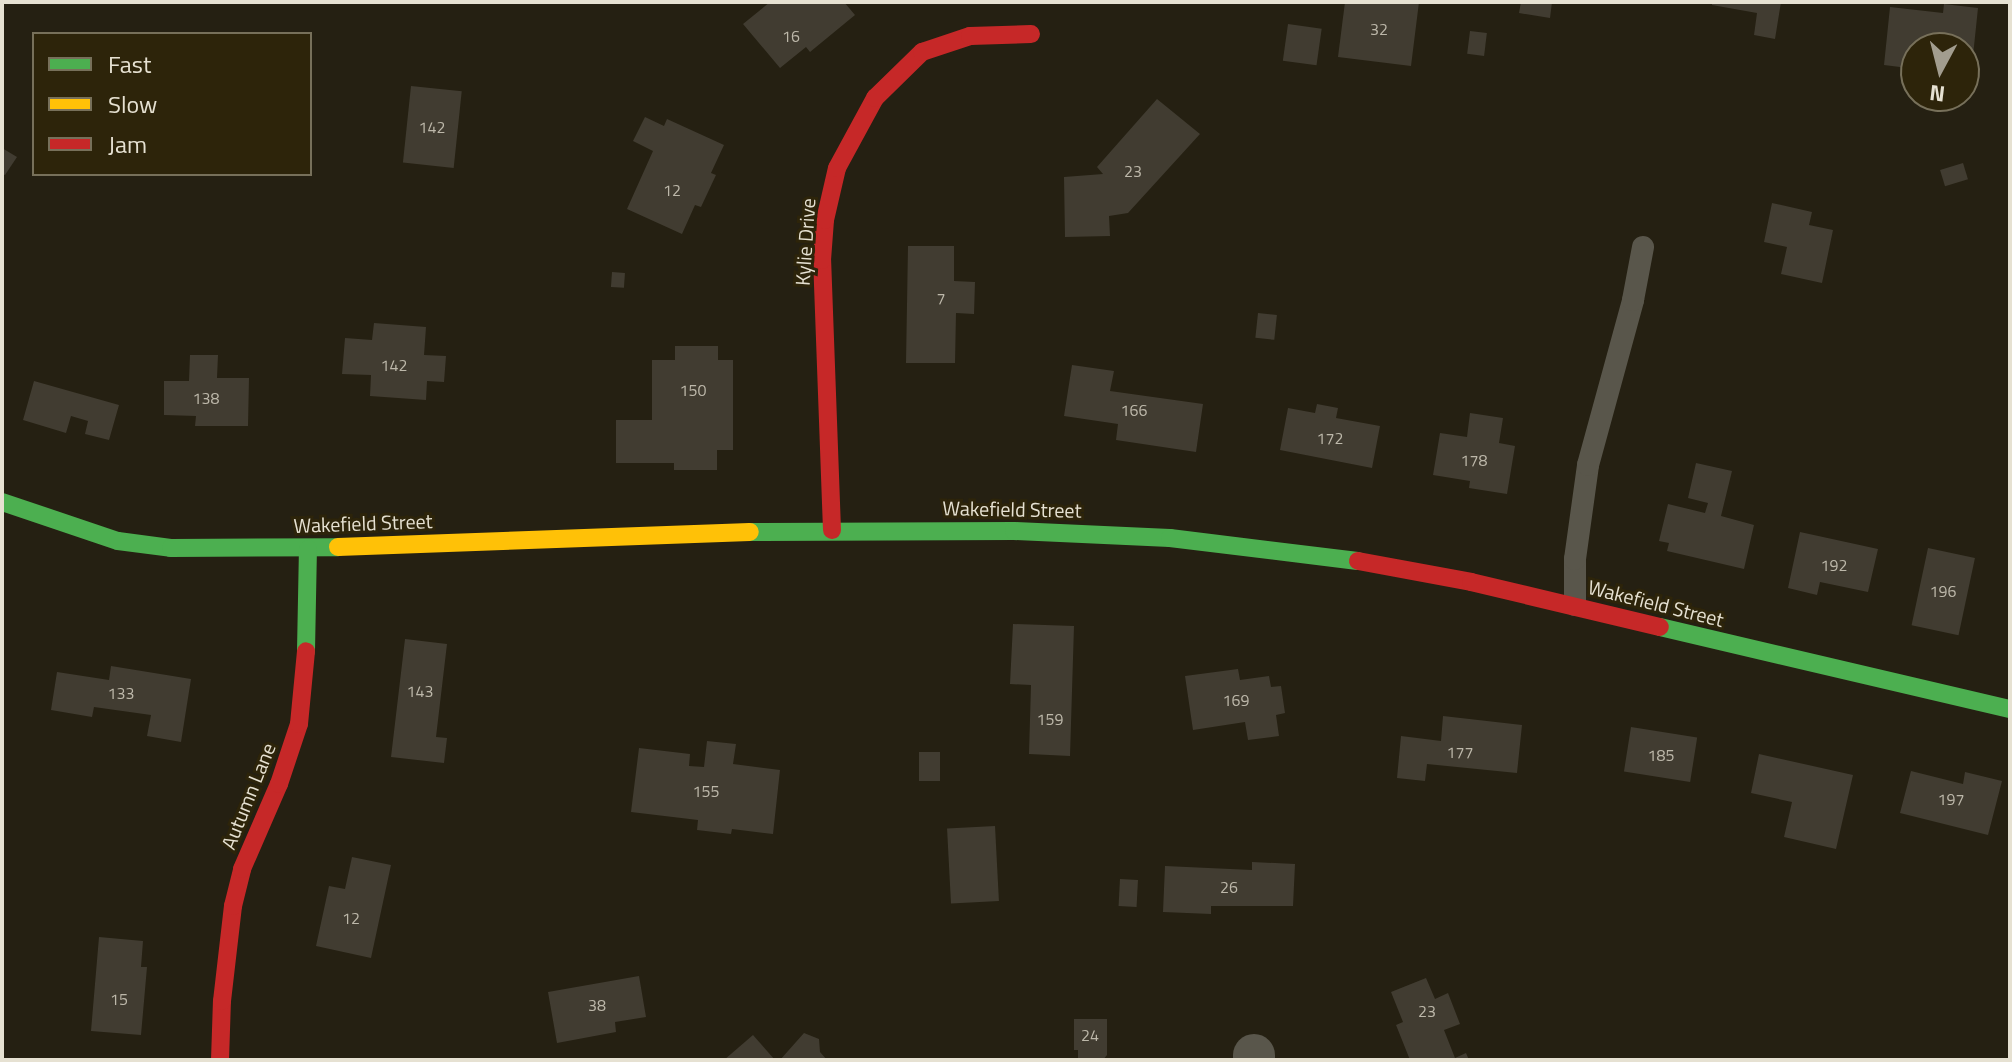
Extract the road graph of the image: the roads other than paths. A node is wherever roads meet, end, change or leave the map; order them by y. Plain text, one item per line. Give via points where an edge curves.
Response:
1 (1031, 34) dead end
2 (1643, 247) dead end
3 (2, 502) edge
4 (832, 530) junction
5 (308, 549) junction
6 (1575, 605) junction
7 (2010, 709) edge
8 (220, 1060) edge

1 - 4 street, Kylie Drive via 970,36 911,59 860,120 837,168 822,260
2 - 6 lane via 1588,465 1575,559
3 - 5 street, Wakefield Street via 146,546
4 - 5 street, Wakefield Street
4 - 6 street, Wakefield Street via 1170,538 1347,559
5 - 8 street, Autumn Lane via 299,724 236,894
6 - 7 street, Wakefield Street

